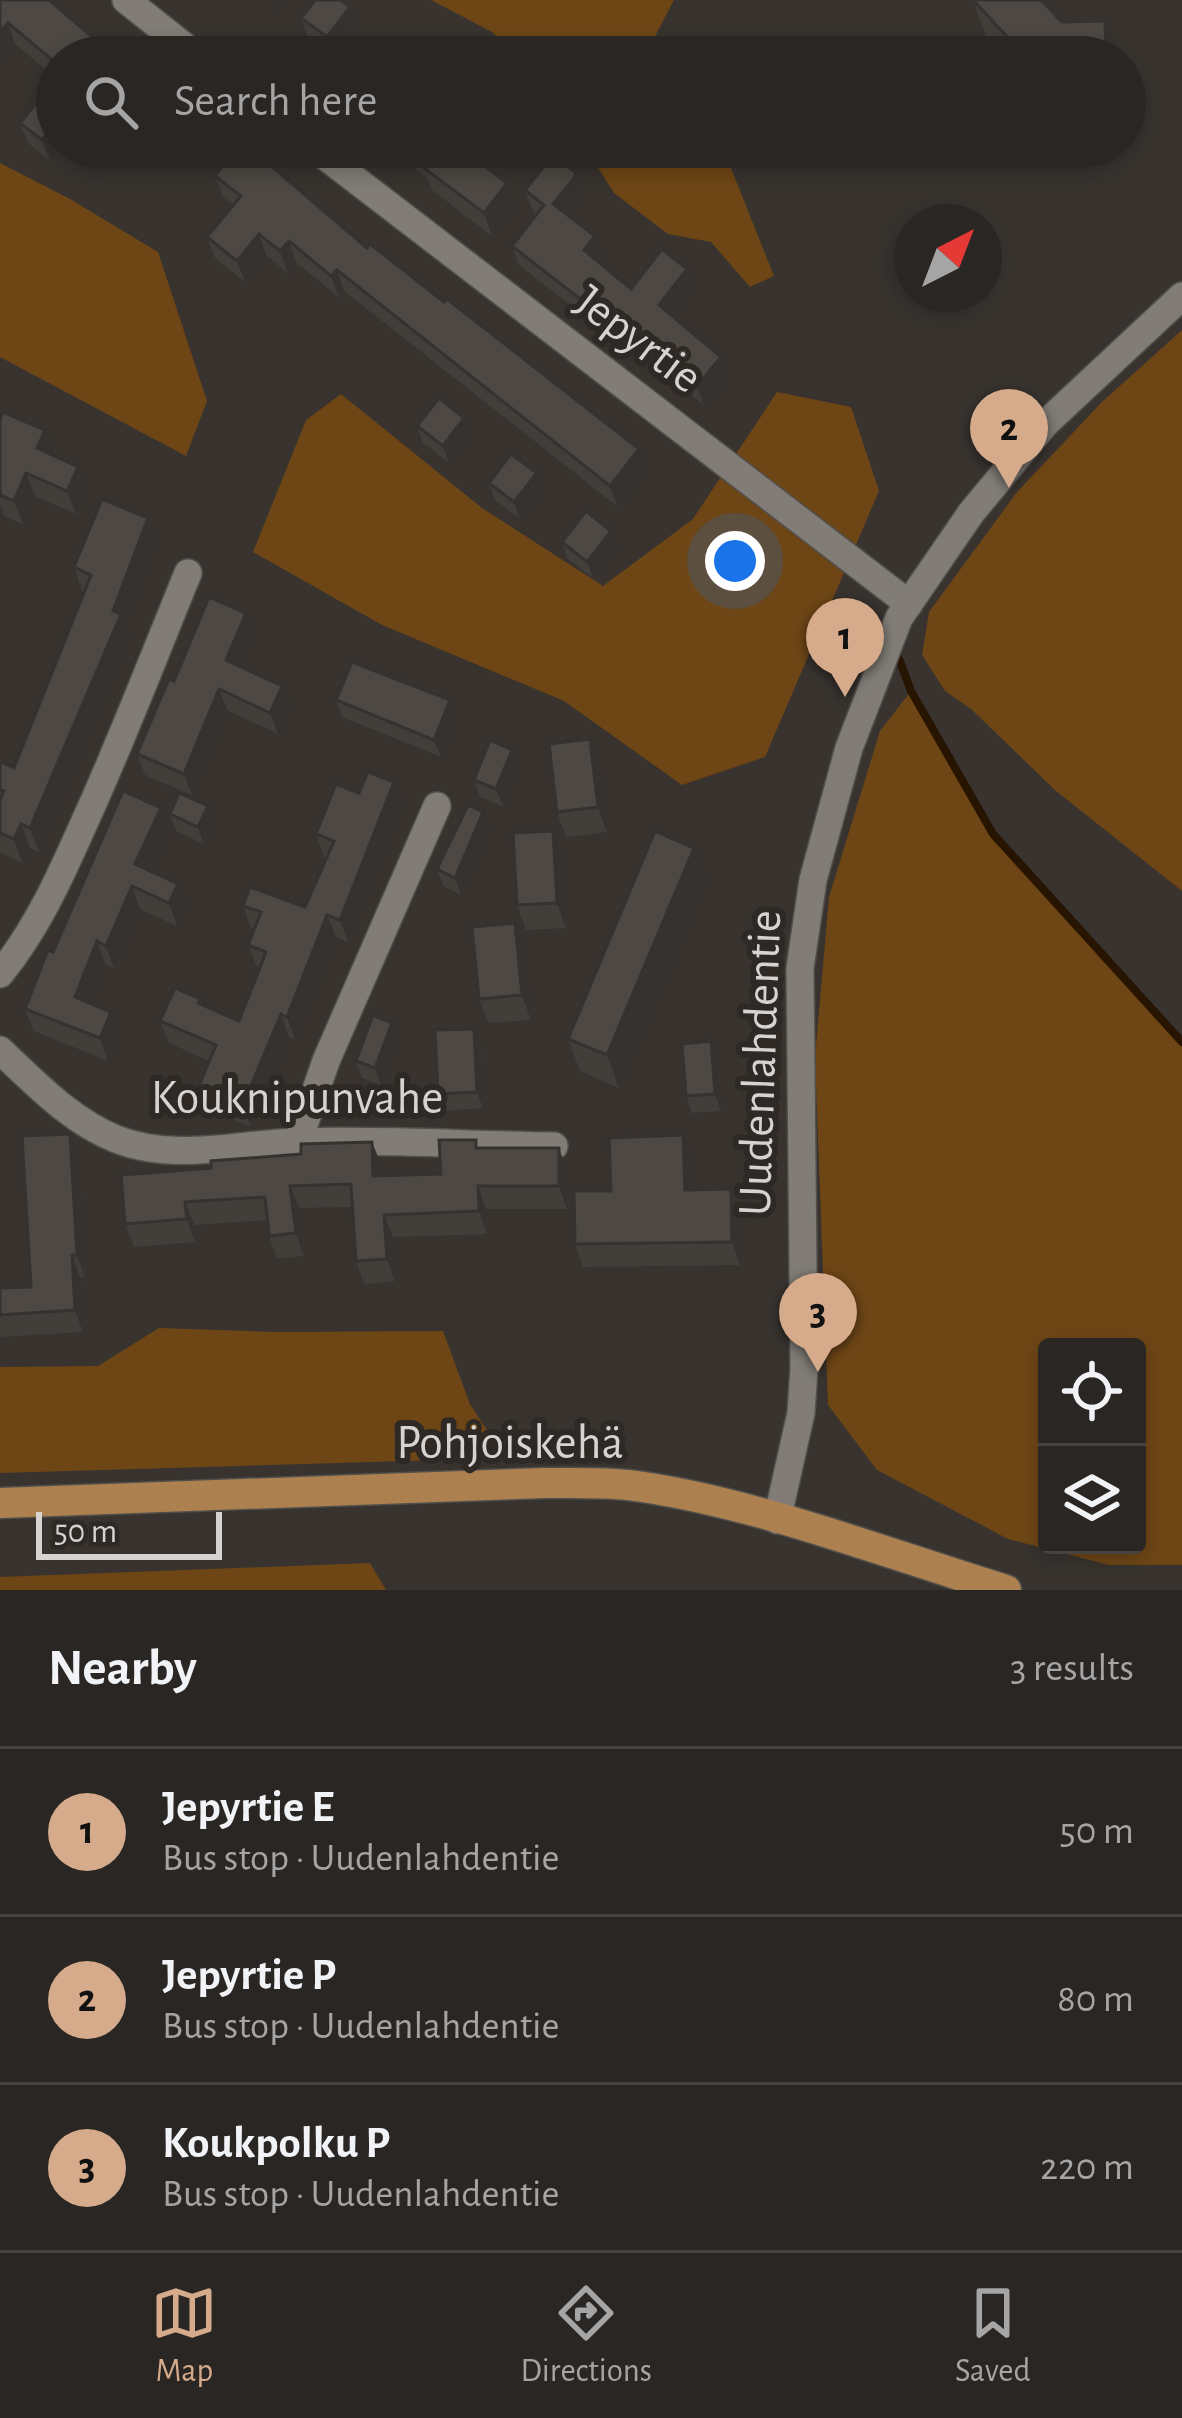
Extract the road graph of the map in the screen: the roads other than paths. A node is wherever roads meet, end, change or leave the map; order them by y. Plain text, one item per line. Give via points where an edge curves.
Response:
1 (126, 0) edge
2 (171, 36) edge
3 (340, 168) edge
4 (1182, 296) edge
5 (188, 573) dead end
6 (909, 604) junction
7 (437, 806) dead end
8 (0, 974) edge
9 (0, 1050) edge
10 (298, 1142) junction
11 (554, 1146) edge
12 (0, 1503) edge
13 (777, 1520) junction
14 (1006, 1590) edge

1 - 2 street
3 - 6 street, Jepyrtie
4 - 6 street, Uudenlahdentie via 1045,424
5 - 8 street via 56,886
6 - 13 street, Uudenlahdentie via 849,748 813,880 800,968 804,1368
7 - 10 street
9 - 10 street, Kouknipunvahe via 50,1096 113,1138 147,1149
10 - 11 street, Kouknipunvahe
12 - 13 main road, Pohjoiskehä via 544,1483 627,1485
13 - 14 main road, Pohjoiskehä

